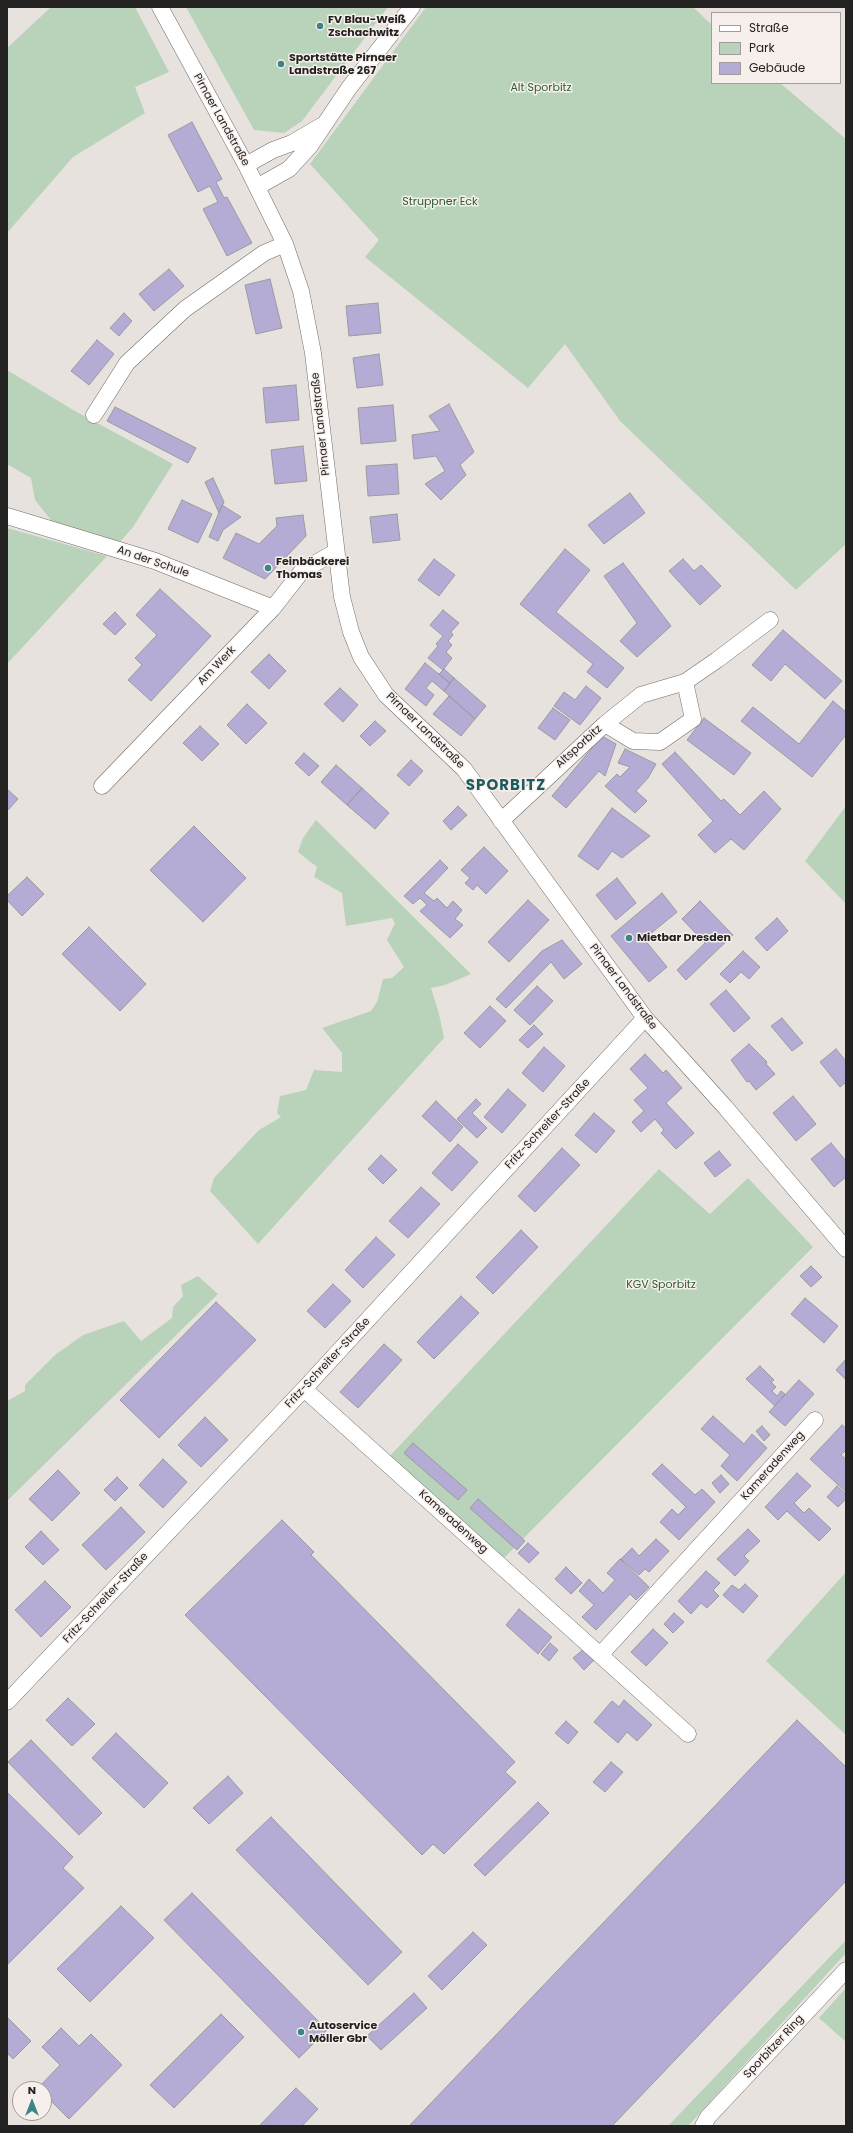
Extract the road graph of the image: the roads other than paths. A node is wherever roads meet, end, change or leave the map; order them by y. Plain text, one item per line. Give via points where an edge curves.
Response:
1 (160, 7) edge
2 (412, 7) edge
3 (323, 125) junction
4 (246, 165) junction
5 (257, 187) junction
6 (285, 244) junction
7 (94, 414) dead end
8 (7, 516) edge
9 (335, 552) junction
10 (273, 608) junction
11 (770, 620) dead end
12 (685, 682) junction
13 (605, 724) junction
14 (102, 786) dead end
15 (501, 821) junction
16 (645, 1018) junction
17 (846, 1249) edge
18 (304, 1389) junction
19 (815, 1420) dead end
20 (601, 1654) junction
21 (7, 1702) edge
22 (688, 1734) dead end
23 (846, 1970) edge
24 (704, 2126) edge

1 - 4 street, Pirnaer Landstraße
2 - 3 street
3 - 4 street
3 - 5 street via 310,146 289,168
4 - 5 street, Pirnaer Landstraße
5 - 6 street, Pirnaer Landstraße
6 - 7 street via 264,253 185,308 127,363
6 - 9 street, Pirnaer Landstraße via 301,291 313,353
8 - 10 street, An der Schule via 155,561
9 - 10 street, Am Werk via 302,571
9 - 15 street, Pirnaer Landstraße via 342,597 351,632 361,656 386,695 464,769
10 - 14 street, Am Werk
11 - 12 street, Altsporbitz
12 - 13 street, Altsporbitz via 641,695
12 - 13 street, Altsporbitz via 692,719 660,742 633,741
13 - 15 street, Altsporbitz
15 - 16 street, Pirnaer Landstraße
16 - 17 street, Pirnaer Landstraße via 726,1107
16 - 18 street, Fritz-Schreiter-Straße
18 - 20 street, Kameradenweg
18 - 21 street, Fritz-Schreiter-Straße
19 - 20 street, Kameradenweg
20 - 22 street, Kameradenweg
23 - 24 street, Sporbitzer Ring via 708,2117

